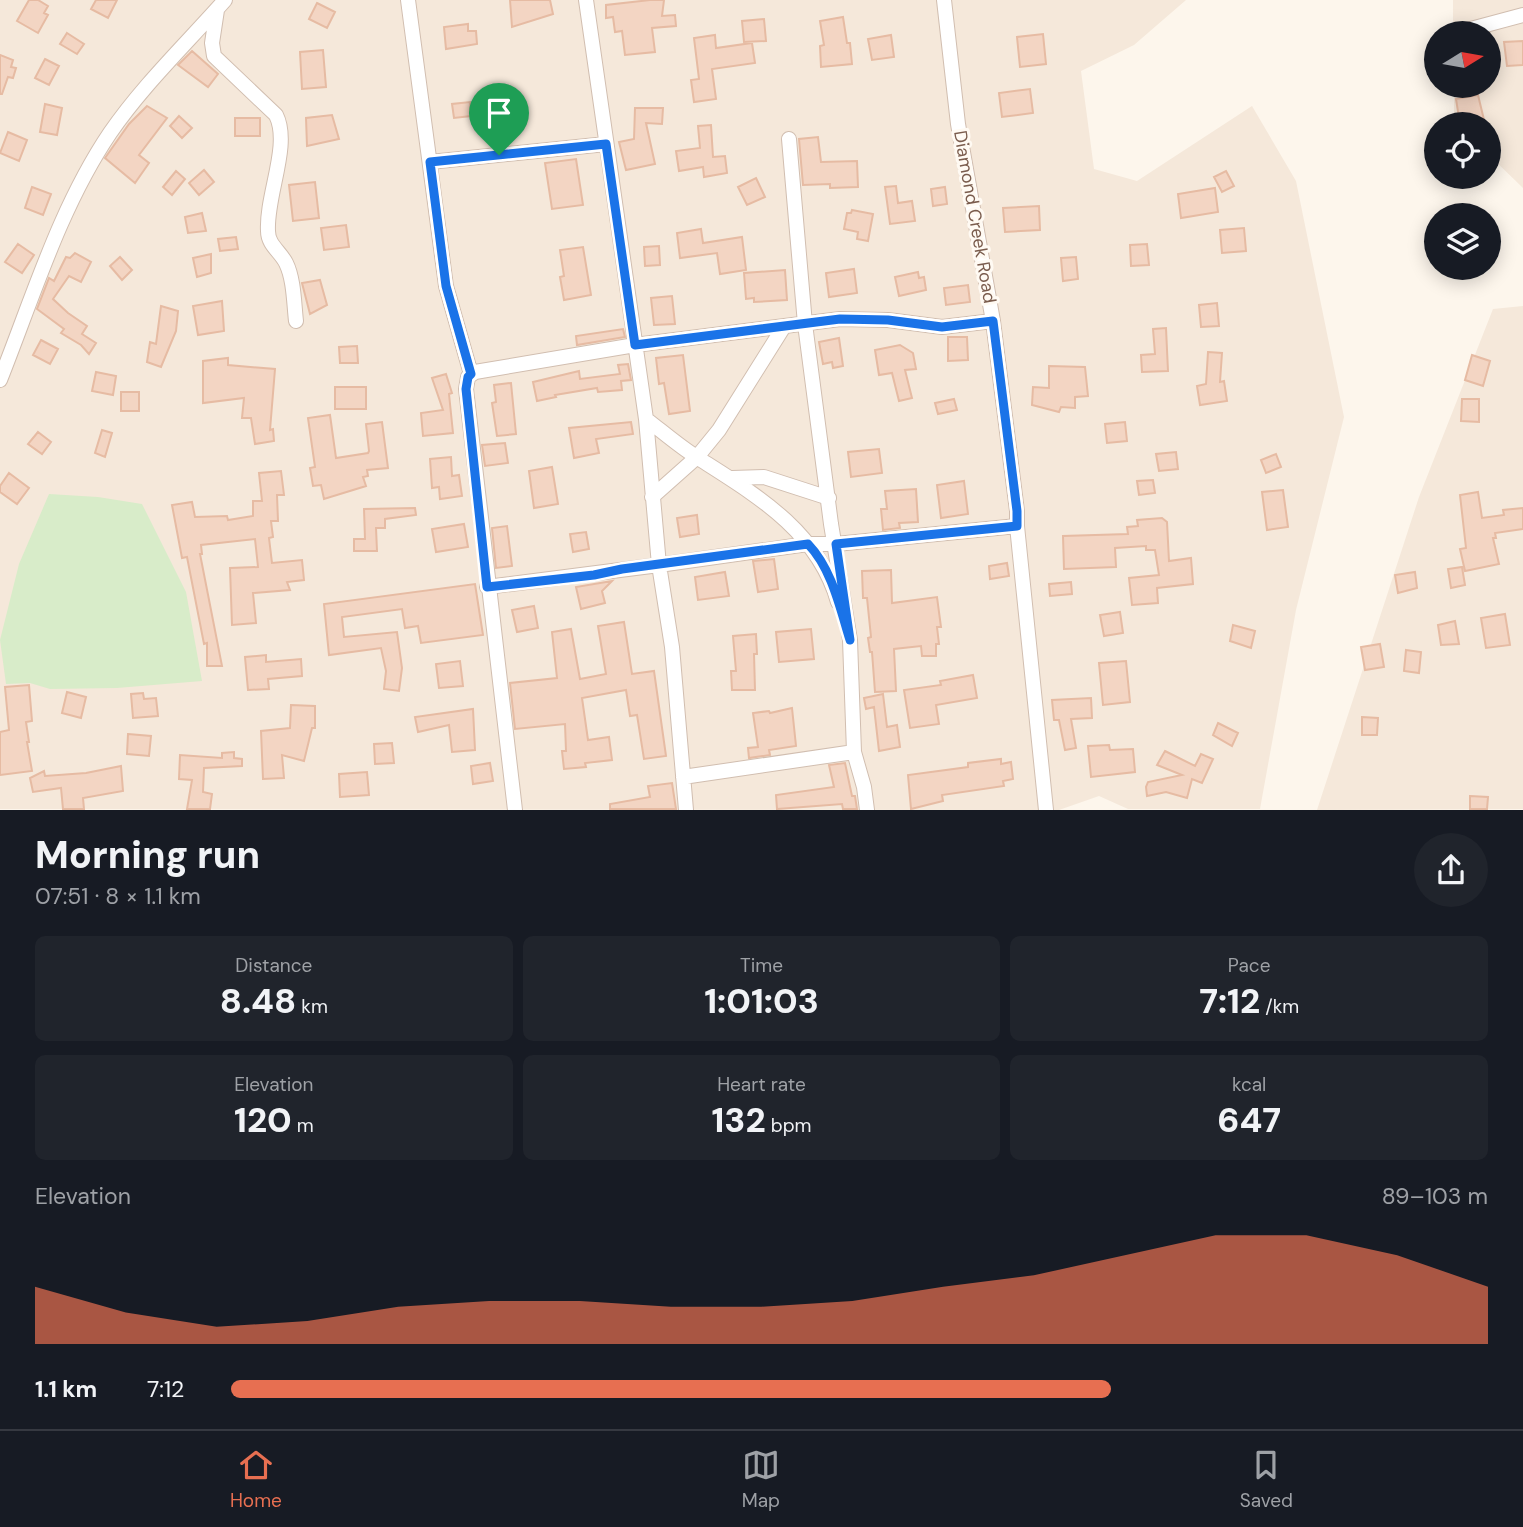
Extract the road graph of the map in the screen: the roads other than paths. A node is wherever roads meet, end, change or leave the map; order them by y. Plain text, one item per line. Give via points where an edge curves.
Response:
1 (408, 0) edge
2 (586, 0) edge
3 (944, 0) edge
4 (221, 4) edge
5 (1523, 15) edge
6 (1501, 21) edge
7 (789, 139) dead end
8 (606, 144) junction
9 (430, 162) junction
10 (296, 321) dead end
11 (993, 321) junction
12 (805, 324) junction
13 (783, 328) junction
14 (635, 345) junction
15 (471, 374) junction
16 (0, 380) edge
17 (646, 419) junction
18 (697, 457) junction
19 (732, 478) junction
20 (652, 497) junction
21 (829, 498) junction
22 (1017, 526) junction
23 (808, 544) junction
24 (836, 544) junction
25 (659, 565) junction
26 (487, 587) junction
27 (850, 640) junction
28 (854, 752) junction
29 (683, 777) junction
30 (514, 810) edge
31 (686, 810) edge
32 (867, 810) edge
33 (1046, 810) edge

1 - 9 street
2 - 8 street
3 - 11 street, Diamond Creek Road via 958,124
4 - 10 street via 212,43 214,56 282,125 268,235 287,264
4 - 16 street via 136,100 83,177
5 - 6 street
7 - 12 street
8 - 9 street
8 - 14 street
9 - 15 street via 446,286
11 - 12 street via 942,327 888,320
11 - 22 street, Diamond Creek Road
12 - 13 street
12 - 21 street
13 - 14 street
13 - 18 street
14 - 15 street
14 - 17 street
15 - 26 street via 466,389
17 - 18 street
17 - 20 street
18 - 19 street
18 - 20 street
19 - 21 street via 764,477
19 - 23 street via 770,505
20 - 25 street
21 - 24 street
22 - 24 street
22 - 33 street, Diamond Creek Road
23 - 24 street
23 - 25 street
23 - 27 street via 836,594
24 - 27 street
25 - 26 street
25 - 29 street via 672,647
26 - 30 street
27 - 28 street
28 - 29 street
28 - 32 street
29 - 31 street

